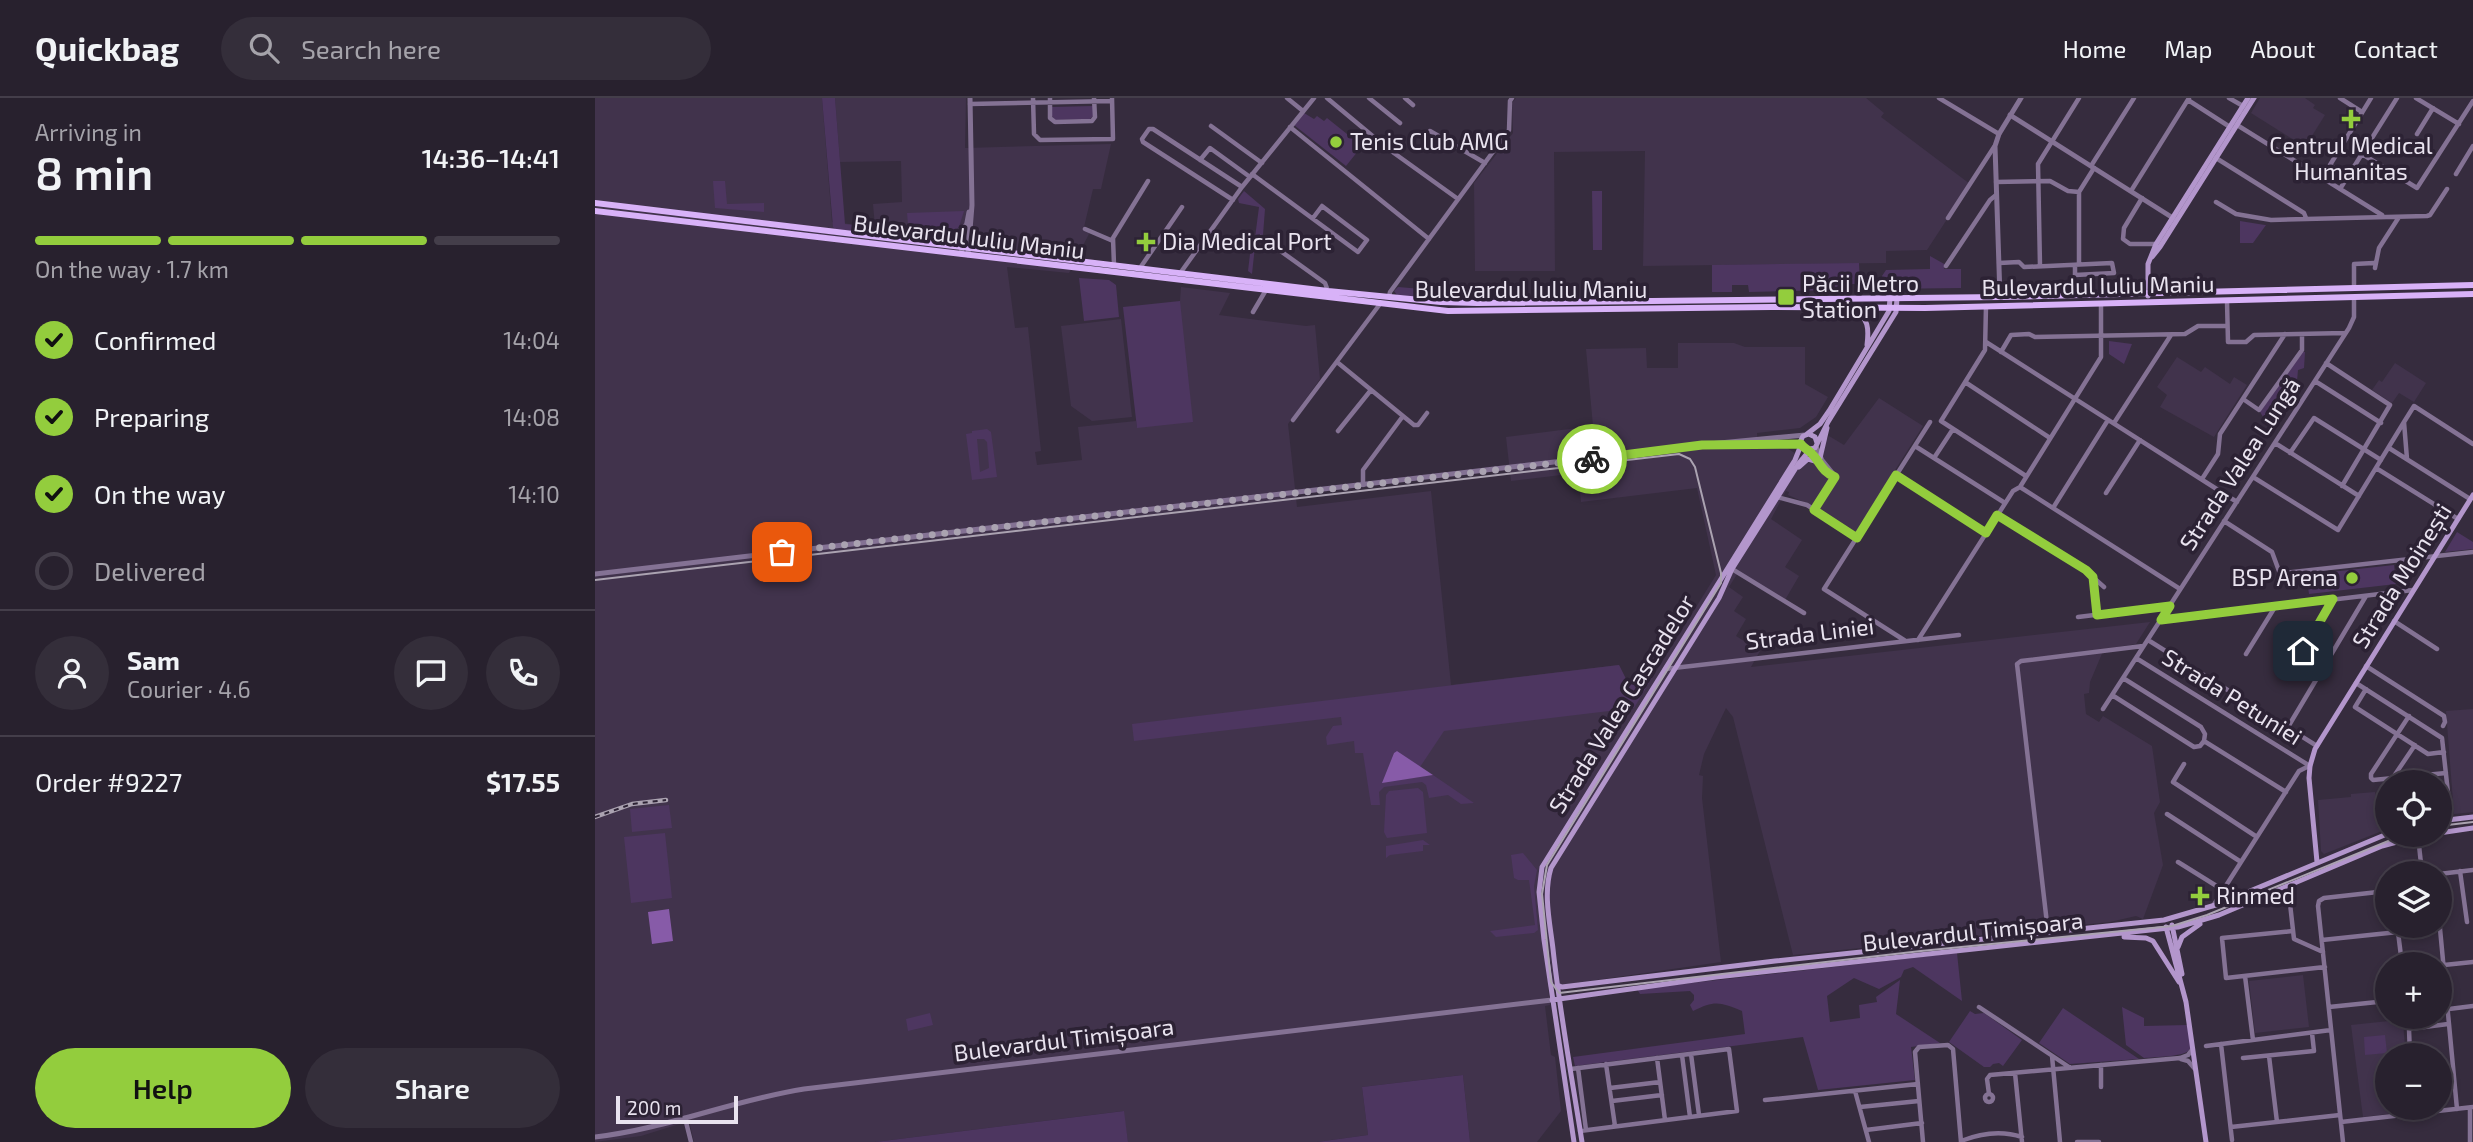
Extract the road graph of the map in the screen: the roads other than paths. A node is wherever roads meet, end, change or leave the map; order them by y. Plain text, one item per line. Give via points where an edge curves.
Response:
1 (1287, 98) edge
2 (1314, 98) edge
3 (1327, 98) edge
4 (1370, 98) edge
5 (1405, 98) edge
6 (1939, 98) edge
7 (2078, 98) edge
8 (2134, 98) edge
9 (2229, 98) edge
10 (2248, 98) edge
11 (2254, 98) edge
12 (2340, 98) edge
13 (2371, 98) edge
14 (2397, 98) edge
15 (2416, 98) edge
16 (1509, 99) edge
17 (2019, 99) edge
18 (2188, 99) edge
19 (1033, 100) edge
20 (1050, 100) edge
21 (1094, 100) edge
22 (1112, 100) edge
23 (970, 101) edge
24 (2473, 101) edge
25 (1413, 105) dead end
26 (2245, 108) junction
27 (2433, 108) junction
28 (1303, 111) junction
29 (2362, 112) junction
30 (2010, 115) junction
31 (1400, 123) dead end
32 (2459, 124) junction
33 (1211, 127) dead end
34 (1290, 127) junction
35 (2234, 127) junction
36 (1430, 131) dead end
37 (1999, 134) junction
38 (2417, 134) dead end
39 (2052, 141) junction
40 (1995, 146) junction
41 (2473, 146) edge
42 (2362, 154) junction
43 (2216, 158) junction
44 (1201, 160) junction
45 (1262, 163) junction
46 (1485, 163) junction
47 (2092, 167) junction
48 (2456, 174) dead end
49 (1251, 176) junction
50 (2347, 177) junction
51 (1148, 181) dead end
52 (2038, 181) junction
53 (1996, 183) junction
54 (1242, 187) junction
55 (2447, 188) dead end
56 (2340, 189) junction
57 (2079, 191) junction
58 (2131, 191) junction
59 (1996, 195) junction
60 (2142, 198) junction
61 (1458, 200) junction
62 (1233, 201) junction
63 (2216, 202) dead end
64 (595, 203) edge
65 (972, 205) junction
66 (1182, 207) dead end
67 (595, 211) edge
68 (673, 213) junction
69 (2400, 216) junction
70 (2384, 217) junction
71 (660, 218) junction
72 (1313, 218) junction
73 (1948, 218) dead end
74 (2306, 218) junction
75 (2175, 219) junction
76 (965, 226) junction
77 (773, 228) junction
78 (1085, 229) dead end
79 (1261, 237) dead end
80 (1429, 239) junction
81 (901, 240) junction
82 (1113, 242) junction
83 (2158, 246) junction
84 (965, 251) junction
85 (1999, 263) junction
86 (1079, 264) junction
87 (1114, 265) junction
88 (2077, 265) junction
89 (2040, 266) junction
90 (1947, 267) dead end
91 (1140, 268) junction
92 (1181, 272) junction
93 (1199, 278) junction
94 (2473, 285) edge
95 (2354, 288) junction
96 (1266, 290) junction
97 (1327, 294) junction
98 (2148, 294) junction
99 (2473, 295) edge
100 (2000, 297) junction
101 (1894, 298) junction
102 (2354, 298) junction
103 (1389, 301) junction
104 (2227, 301) junction
105 (2148, 303) junction
106 (1380, 304) junction
107 (2101, 304) junction
108 (1849, 306) junction
109 (1986, 306) junction
110 (1894, 308) junction
111 (1253, 312) dead end
112 (2227, 326) junction
113 (2346, 333) junction
114 (2285, 334) junction
115 (2302, 334) junction
116 (2171, 335) junction
117 (2102, 336) junction
118 (1986, 342) junction
119 (1867, 348) junction
120 (2001, 352) junction
121 (1337, 362) junction
122 (2326, 363) junction
123 (2315, 381) junction
124 (1965, 382) junction
125 (1371, 390) junction
126 (2075, 399) junction
127 (2242, 399) junction
128 (1427, 413) dead end
129 (1403, 416) junction
130 (1293, 420) dead end
131 (2108, 420) junction
132 (1828, 422) junction
133 (1930, 422) dead end
134 (2404, 422) junction
135 (2381, 423) junction
136 (2114, 424) junction
137 (1953, 429) junction
138 (1338, 431) dead end
139 (1806, 435) junction
140 (2050, 438) junction
141 (2140, 440) junction
142 (1728, 443) junction
143 (1778, 443) junction
144 (2275, 443) junction
145 (2473, 443) edge
146 (1801, 445) junction
147 (1816, 445) junction
148 (1915, 446) junction
149 (2389, 447) junction
150 (2364, 450) junction
151 (1809, 451) junction
152 (2291, 453) junction
153 (1796, 457) junction
154 (1934, 458) junction
155 (1818, 459) junction
156 (2407, 459) junction
157 (2381, 460) junction
158 (2376, 468) junction
159 (1791, 474) junction
160 (1896, 475) junction
161 (2026, 476) junction
162 (2253, 477) junction
163 (2202, 480) junction
164 (1363, 485) junction
165 (2020, 486) junction
166 (2342, 486) junction
167 (2106, 493) dead end
168 (2358, 496) junction
169 (1777, 497) junction
170 (2472, 497) edge
171 (2237, 502) junction
172 (2005, 503) junction
173 (2053, 508) junction
174 (1814, 510) junction
175 (1997, 515) junction
176 (2458, 519) junction
177 (2224, 521) junction
178 (1986, 533) junction
179 (1857, 538) junction
180 (2473, 552) edge
181 (2434, 556) junction
182 (1733, 569) junction
183 (595, 574) edge
184 (2093, 577) junction
185 (2104, 587) dead end
186 (2180, 589) junction
187 (2413, 590) junction
188 (2366, 595) junction
189 (2333, 599) junction
190 (2170, 606) junction
191 (2276, 606) junction
192 (1804, 613) dead end
193 (2097, 615) junction
194 (2078, 617) dead end
195 (2161, 620) junction
196 (2394, 621) junction
197 (1959, 635) dead end
198 (1918, 639) junction
199 (2148, 640) junction
200 (1905, 641) junction
201 (2144, 646) junction
202 (2437, 649) dead end
203 (2246, 654) dead end
204 (2136, 658) junction
205 (2366, 666) junction
206 (1675, 667) junction
207 (1664, 669) junction
208 (2289, 674) dead end
209 (2123, 678) junction
210 (2356, 682) junction
211 (2366, 689) junction
212 (2112, 695) junction
213 (2103, 709) dead end
214 (2409, 716) junction
215 (2443, 726) dead end
216 (2288, 727) junction
217 (2397, 734) junction
218 (2204, 741) junction
219 (2415, 745) junction
220 (2317, 746) junction
221 (2444, 752) junction
222 (1604, 764) junction
223 (2185, 764) dead end
224 (2310, 766) junction
225 (1612, 769) junction
226 (2398, 770) edge
227 (2447, 770) edge
228 (2375, 780) edge
229 (2286, 792) junction
230 (1579, 805) junction
231 (1587, 809) junction
232 (2167, 814) dead end
233 (2473, 817) edge
234 (2452, 820) edge
235 (2473, 828) edge
236 (2452, 830) edge
237 (2257, 837) junction
238 (2375, 839) edge
239 (2375, 847) edge
240 (2178, 862) dead end
241 (2241, 862) junction
242 (2317, 862) junction
243 (2473, 870) edge
244 (2321, 871) junction
245 (2452, 871) edge
246 (2460, 871) junction
247 (2288, 885) junction
248 (2223, 890) junction
249 (2375, 892) edge
250 (1547, 894) junction
251 (1539, 895) junction
252 (2213, 905) junction
253 (2209, 919) junction
254 (2167, 920) junction
255 (2467, 922) dead end
256 (2133, 924) junction
257 (2170, 929) junction
258 (2293, 931) junction
259 (2048, 932) junction
260 (2134, 933) junction
261 (2104, 936) junction
262 (2322, 940) junction
263 (2178, 950) junction
264 (1865, 952) junction
265 (2323, 952) junction
266 (2400, 952) edge
267 (1867, 961) junction
268 (2473, 961) edge
269 (2452, 964) edge
270 (2325, 967) junction
271 (2245, 976) junction
272 (1559, 987) junction
273 (2183, 988) junction
274 (1551, 996) junction
275 (1559, 999) junction
276 (2375, 1002) edge
277 (2473, 1006) edge
278 (1979, 1007) dead end
279 (2329, 1007) junction
280 (2452, 1009) edge
281 (2449, 1029) edge
282 (2331, 1030) junction
283 (2312, 1033) junction
284 (2253, 1040) junction
285 (2221, 1044) junction
286 (2206, 1046) dead end
287 (2194, 1047) junction
288 (1691, 1054) junction
289 (1682, 1055) junction
290 (2052, 1056) junction
291 (2269, 1056) junction
292 (1657, 1058) junction
293 (2180, 1058) junction
294 (2243, 1058) dead end
295 (1607, 1064) junction
296 (2101, 1065) junction
297 (2070, 1068) junction
298 (1574, 1069) junction
299 (2054, 1069) junction
300 (2195, 1069) junction
301 (2015, 1073) junction
302 (1660, 1082) junction
303 (1918, 1084) junction
304 (2101, 1087) dead end
305 (1610, 1088) junction
306 (1855, 1091) junction
307 (1989, 1094) dead end
308 (1662, 1095) junction
309 (1765, 1100) dead end
310 (1612, 1101) junction
311 (1919, 1101) junction
312 (1860, 1107) junction
313 (2472, 1108) edge
314 (2452, 1109) edge
315 (2458, 1109) junction
316 (2340, 1115) junction
317 (1699, 1116) junction
318 (1690, 1117) junction
319 (2375, 1117) edge
320 (685, 1118) junction
321 (1665, 1120) junction
322 (2277, 1122) junction
323 (2341, 1122) junction
324 (1921, 1123) junction
325 (1615, 1126) junction
326 (2231, 1127) junction
327 (1583, 1130) junction
328 (1866, 1130) junction
329 (595, 1138) edge
330 (2022, 1140) edge
331 (2232, 1140) edge
332 (691, 1142) edge
333 (1574, 1142) edge
334 (1582, 1142) edge
335 (1869, 1142) edge
336 (1921, 1142) edge
337 (1961, 1142) edge
338 (2060, 1142) edge
339 (2077, 1142) edge
340 (2099, 1142) edge
341 (2206, 1142) edge
342 (2343, 1142) edge
343 (2470, 1142) edge

1 - 28 street
2 - 28 street
3 - 61 street
4 - 31 street
5 - 25 street
6 - 37 street
7 - 39 street
8 - 47 street
9 - 26 street
10 - 26 main road
11 - 26 main road
12 - 29 street
13 - 29 street
14 - 42 street
15 - 27 street
16 - 46 street via 1510,128
17 - 30 street
18 - 35 street
18 - 58 street
19 - 20 street
19 - 22 street via 1037,139 1113,139
19 - 23 street
20 - 21 street
20 - 21 street via 1053,122 1090,122
21 - 22 street
23 - 65 street
24 - 32 street
26 - 35 main road
27 - 32 street
27 - 38 street
28 - 34 street
29 - 50 street via 2330,165
30 - 37 street
30 - 39 street
32 - 42 street via 2419,187
33 - 45 street
34 - 45 street
34 - 80 street
35 - 43 main road
35 - 56 street
35 - 75 main road
36 - 46 street
37 - 40 street
39 - 47 street
39 - 52 street via 2038,164
40 - 53 street
40 - 73 street
41 - 48 street
42 - 50 street
43 - 74 street
43 - 75 main road
44 - 49 street via 1210,148
44 - 54 street
44 - 62 street via 1151,128 1142,139
45 - 49 street
46 - 61 street
47 - 57 street
47 - 58 street
49 - 54 street
49 - 72 street
50 - 56 street
51 - 82 street
52 - 53 street
52 - 57 street
52 - 89 street
53 - 59 street
54 - 62 street
55 - 69 street via 2429,215
56 - 70 street
57 - 88 street
58 - 60 street
59 - 85 street
59 - 90 street
60 - 75 street
60 - 83 street via 2124,228 2123,239 2130,244
61 - 80 street
62 - 92 street
63 - 74 street via 2234,214 2274,220
64 - 68 main road, Bulevardul Iuliu Maniu
65 - 76 street
65 - 84 street
66 - 91 street
67 - 71 main road, Bulevardul Iuliu Maniu
68 - 71 main road
68 - 77 main road, Bulevardul Iuliu Maniu
69 - 70 street
69 - 95 street via 2379,248 2374,266 2354,264
70 - 74 street
71 - 77 main road, Bulevardul Iuliu Maniu
72 - 72 street via 1358,252 1367,240 1322,206
75 - 83 main road
76 - 81 street via 954,236 911,230
76 - 84 street
77 - 81 main road, Bulevardul Iuliu Maniu
77 - 84 main road, Bulevardul Iuliu Maniu
78 - 82 street
79 - 97 street via 1325,284
80 - 103 street via 1389,292
81 - 84 main road, Bulevardul Iuliu Maniu
82 - 87 street
83 - 98 main road via 2150,259
84 - 86 main road, Bulevardul Iuliu Maniu
85 - 89 street
85 - 100 street
86 - 87 main road, Bulevardul Iuliu Maniu
86 - 93 main road, Bulevardul Iuliu Maniu
87 - 91 main road, Bulevardul Iuliu Maniu
88 - 88 street via 2075,275 2114,273 2112,263
88 - 89 street
91 - 92 main road, Bulevardul Iuliu Maniu
92 - 93 main road, Bulevardul Iuliu Maniu
93 - 96 main road, Bulevardul Iuliu Maniu
93 - 97 main road, Bulevardul Iuliu Maniu
94 - 95 main road, Bulevardul Iuliu Maniu
95 - 98 main road, Bulevardul Iuliu Maniu
95 - 102 main road
96 - 97 main road, Bulevardul Iuliu Maniu
96 - 111 street
97 - 103 main road, Bulevardul Iuliu Maniu
97 - 106 main road, Bulevardul Iuliu Maniu
98 - 100 main road, Bulevardul Iuliu Maniu
98 - 105 main road
99 - 102 main road, Bulevardul Iuliu Maniu
100 - 101 main road, Bulevardul Iuliu Maniu
101 - 103 main road, Bulevardul Iuliu Maniu
101 - 110 main road
102 - 104 main road, Bulevardul Iuliu Maniu
102 - 113 street, Strada Valea Lungă via 2354,317
103 - 106 main road, Bulevardul Iuliu Maniu
103 - 108 main road, Bulevardul Iuliu Maniu via 1477,311
104 - 105 main road, Bulevardul Iuliu Maniu
104 - 112 street
105 - 107 main road, Bulevardul Iuliu Maniu
106 - 121 street
107 - 109 main road, Bulevardul Iuliu Maniu
107 - 117 street
108 - 110 main road, Bulevardul Iuliu Maniu
108 - 119 main road via 1866,320
109 - 110 main road, Bulevardul Iuliu Maniu
109 - 118 street
110 - 119 main road
110 - 132 main road
112 - 114 street via 2228,342
112 - 116 street via 2198,326
113 - 115 street
113 - 122 street, Strada Valea Lungă
114 - 115 street
114 - 127 street
115 - 127 street via 2302,349 2259,410
116 - 117 street
116 - 136 street
117 - 120 street via 2011,335
117 - 126 street via 2101,357
118 - 120 street
118 - 124 street via 1985,352
119 - 139 main road via 1824,418
120 - 126 street
121 - 125 street
121 - 130 street
122 - 123 street, Strada Valea Lungă
122 - 135 street via 2389,404
123 - 135 street
123 - 144 street, Strada Valea Lungă
124 - 137 street via 1941,418
124 - 140 street
125 - 129 street
125 - 138 street
126 - 131 street
126 - 140 street
127 - 163 street via 2220,434 2218,454
128 - 129 street via 1415,426
129 - 164 street via 1364,467
131 - 136 street
131 - 173 street
132 - 147 main road
132 - 155 main road
133 - 148 street
134 - 145 street via 2414,406
134 - 149 street
134 - 156 street
135 - 150 street
136 - 141 street
137 - 154 street
137 - 161 street
139 - 142 street
139 - 146 main road
139 - 147 main road via 1815,437
140 - 161 street
141 - 163 street
141 - 167 street
142 - 143 street
142 - 164 street
143 - 146 street
143 - 153 street via 1792,449
144 - 152 street
144 - 162 street, Strada Valea Lungă
146 - 151 main road
146 - 153 main road, Strada Valea Cascadelor
147 - 151 main road
147 - 155 street
148 - 154 street
148 - 160 street
149 - 156 street
149 - 157 street
150 - 152 street via 2313,418
150 - 157 street
150 - 166 street
151 - 155 street
151 - 159 main road, Strada Valea Cascadelor
152 - 166 street
153 - 207 main road, Strada Valea Cascadelor
154 - 172 street
155 - 159 main road via 1807,460
155 - 174 street via 1835,477
156 - 170 street
157 - 158 street
158 - 168 street
158 - 176 street
159 - 169 main road, Strada Valea Cascadelor
160 - 178 street
160 - 179 street
161 - 165 street
162 - 168 street via 2337,530
162 - 171 street, Strada Valea Lungă
163 - 171 street
164 - 183 street
165 - 172 street
165 - 173 street
166 - 168 street
169 - 174 street
169 - 182 main road, Strada Valea Cascadelor
170 - 176 main road, Strada Moinești
171 - 177 street, Strada Valea Lungă
172 - 175 street
173 - 186 street
174 - 179 street
175 - 178 street
175 - 184 street
176 - 181 main road, Strada Moinești
177 - 181 street via 2272,552 2280,572
177 - 186 street, Strada Valea Lungă
178 - 198 street
179 - 200 street via 1824,589
180 - 181 street
181 - 187 main road, Strada Moinești
182 - 192 street
182 - 206 main road, Strada Valea Cascadelor
184 - 185 street
184 - 193 street
186 - 190 street, Strada Valea Lungă
187 - 188 street
187 - 196 main road, Strada Moinești
188 - 189 street
188 - 216 street
189 - 191 street
189 - 208 street
190 - 193 street
190 - 195 street, Strada Valea Lungă
191 - 195 street
191 - 203 street
193 - 194 street
195 - 199 street, Strada Valea Lungă
196 - 202 street
196 - 205 main road, Strada Moinești
197 - 198 street, Strada Liniei
198 - 200 street, Strada Liniei
199 - 201 street, Strada Valea Lungă
199 - 216 street
200 - 206 street, Strada Liniei
201 - 204 street, Strada Valea Lungă
201 - 259 street via 2017,664
204 - 209 street, Strada Valea Lungă
204 - 224 street, Strada Petuniei
205 - 210 main road, Strada Moinești
205 - 215 street via 2444,716
206 - 207 street, Strada Liniei
206 - 225 main road, Strada Valea Cascadelor
207 - 222 main road, Strada Valea Cascadelor
209 - 212 street, Strada Valea Lungă
209 - 218 street via 2201,727
210 - 211 street
210 - 220 main road, Strada Moinești
211 - 214 street
211 - 217 street via 2355,707
212 - 213 street, Strada Valea Lungă
212 - 218 street via 2194,747
214 - 217 street
214 - 221 street via 2440,736
216 - 220 street
217 - 219 street
217 - 228 street via 2370,777
218 - 229 street
219 - 221 street via 2428,754
219 - 226 street
220 - 224 main road, Strada Moinești
221 - 227 street
222 - 225 main road
222 - 230 main road, Strada Valea Cascadelor
223 - 237 street via 2173,782
224 - 229 street via 2299,771
224 - 242 main road, Strada Moinești
225 - 231 main road, Strada Valea Cascadelor
229 - 237 street
230 - 231 main road
230 - 251 main road, Strada Valea Cascadelor via 1544,861
231 - 250 main road, Strada Valea Cascadelor via 1554,861
232 - 241 street
233 - 234 main road
235 - 236 main road
237 - 241 street
238 - 242 main road, Bulevardul Timișoara
239 - 244 main road, Bulevardul Timișoara
240 - 248 street
241 - 248 street
242 - 244 main road, Strada Moinești
242 - 252 main road, Bulevardul Timișoara
243 - 246 street
244 - 247 main road, Bulevardul Timișoara
245 - 246 street
246 - 255 street
247 - 253 main road, Bulevardul Timișoara
247 - 258 street
248 - 252 street
249 - 262 street via 2319,901
250 - 251 main road
250 - 272 main road, Strada Valea Cascadelor
251 - 274 main road, Strada Valea Cascadelor
252 - 254 main road, Bulevardul Timișoara
253 - 257 main road, Bulevardul Timișoara
253 - 263 main road via 2182,937
254 - 256 main road, Bulevardul Timișoara
254 - 257 main road
256 - 259 main road, Bulevardul Timișoara
256 - 260 main road
257 - 260 main road, Bulevardul Timișoara
257 - 263 main road
257 - 273 main road
258 - 265 street via 2295,940
258 - 271 street via 2222,938 2226,978
259 - 264 main road, Bulevardul Timișoara
260 - 261 main road, Bulevardul Timișoara
261 - 267 main road, Bulevardul Timișoara
261 - 273 main road via 2150,939
262 - 265 street
262 - 266 street via 2398,932
263 - 273 main road
264 - 267 main road
264 - 272 main road, Bulevardul Timișoara
265 - 270 street
267 - 275 main road, Bulevardul Timișoara
268 - 269 street
270 - 271 street
270 - 279 street
271 - 284 street
272 - 274 main road
272 - 275 main road, Strada Valea Cascadelor
273 - 287 main road
274 - 275 main road, Bulevardul Timișoara
274 - 320 street, Bulevardul Timișoara via 1541,1001 804,1089
274 - 333 main road, Strada Valea Cascadelor
275 - 298 main road, Strada Valea Cascadelor
276 - 279 street
277 - 280 street
278 - 290 street
279 - 282 street
281 - 315 street
282 - 283 street
282 - 316 street
283 - 284 street
283 - 291 street via 2314,1051
284 - 285 street
285 - 286 street
285 - 326 street
287 - 293 street
287 - 300 main road
288 - 289 street
288 - 317 street
288 - 317 street via 1728,1049 1736,1103 1737,1111
289 - 292 street
289 - 318 street
290 - 297 street
290 - 299 street
291 - 294 street
291 - 322 street
292 - 295 street
292 - 302 street
293 - 296 street
293 - 300 street
295 - 298 street
295 - 305 street
296 - 297 street
296 - 304 street
297 - 299 street
298 - 327 main road, Strada Valea Cascadelor
299 - 301 street
299 - 338 street
300 - 341 main road
301 - 307 street via 1988,1076
301 - 330 street
302 - 305 street
302 - 308 street
303 - 306 street
303 - 311 street
303 - 337 street via 1916,1050 1948,1045 1953,1049
305 - 310 street
306 - 309 street
306 - 312 street
308 - 310 street
308 - 321 street
310 - 325 street
311 - 312 street
311 - 324 street
312 - 328 street
313 - 315 street
313 - 343 street
314 - 315 street
316 - 322 street
316 - 323 street
317 - 318 street
318 - 321 street
319 - 323 street
320 - 329 street, Bulevardul Timișoara
320 - 332 street
321 - 325 street
322 - 326 street
323 - 342 street
324 - 328 street
324 - 336 street
325 - 327 street
326 - 331 street
327 - 334 main road, Strada Valea Cascadelor
328 - 335 street
330 - 337 street via 1995,1133
339 - 340 street

